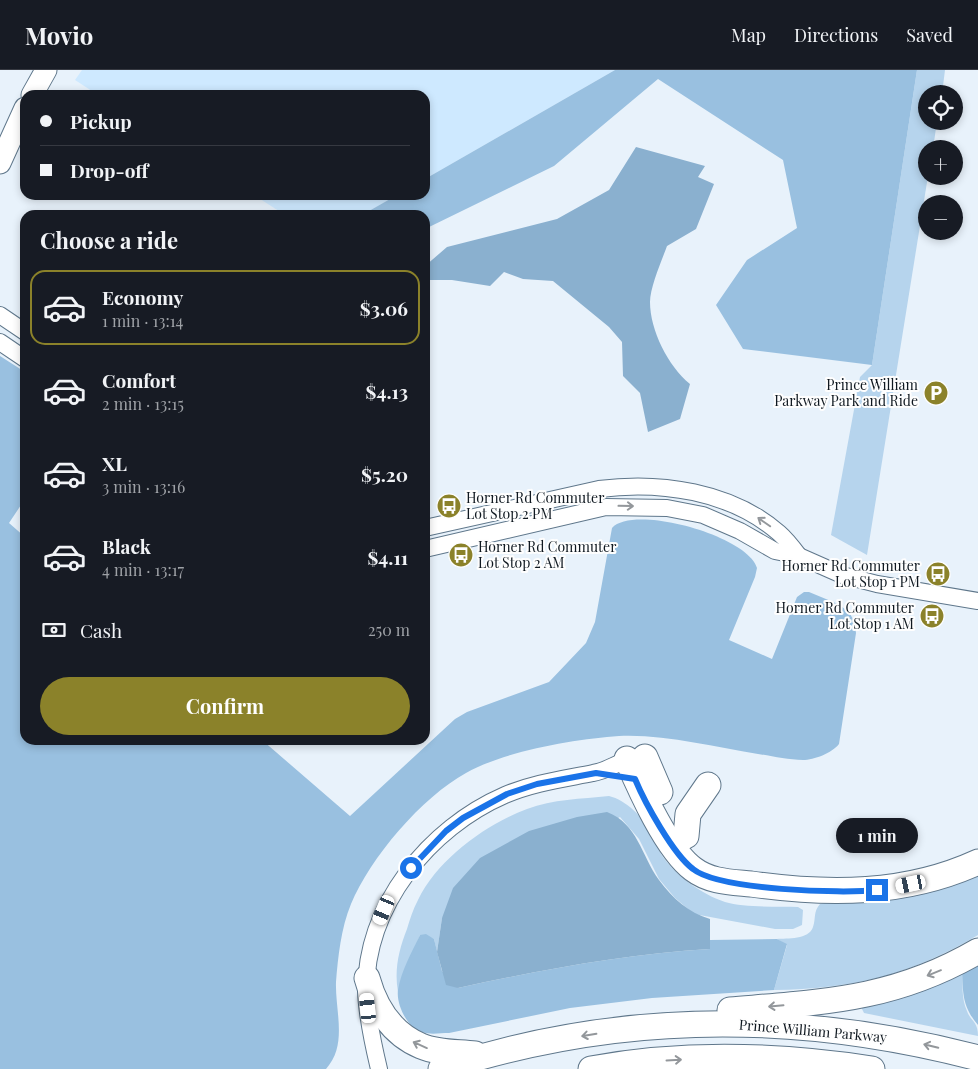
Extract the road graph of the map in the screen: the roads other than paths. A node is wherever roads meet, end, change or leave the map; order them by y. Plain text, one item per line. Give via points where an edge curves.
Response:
1 (46, 70) edge
2 (35, 90) edge
3 (20, 119) edge
4 (0, 163) edge
5 (0, 315) edge
6 (20, 329) edge
7 (0, 342) edge
8 (20, 356) edge
9 (430, 527) edge
10 (430, 548) edge
11 (799, 556) junction
12 (978, 601) edge
13 (640, 769) junction
14 (708, 785) dead end
15 (686, 836) junction
16 (978, 862) edge
17 (740, 883) junction
18 (978, 951) edge
19 (367, 978) junction
20 (637, 1028) junction
21 (485, 1055) junction
22 (978, 1058) edge
23 (379, 1069) edge
24 (441, 1069) edge
25 (590, 1069) edge
26 (872, 1069) edge

1 - 2 main road
3 - 4 main road
5 - 6 street
7 - 8 street
11 -> 9 street via 779,533 748,512 702,494 671,489 599,489
10 -> 11 street via 578,512 623,506 667,508 702,515 775,551
11 - 12 street via 854,579
13 - 15 highway
13 - 17 highway via 671,842 691,868 717,880
13 - 19 street via 537,784 478,808 446,831 411,868 384,910 374,935
14 - 15 highway via 688,814
15 - 17 highway via 700,852
16 - 17 highway via 930,880 863,892 801,890
18 -> 20 highway via 945,969 871,995 714,1011
21 -> 19 highway via 422,1047 406,1038 381,1013
19 - 23 street via 370,1025
20 -> 21 highway, Prince William Parkway
22 -> 20 highway, Prince William Parkway via 875,1035 805,1028 754,1024
21 - 24 highway, Prince William Parkway
25 -> 26 highway via 702,1058 777,1059

